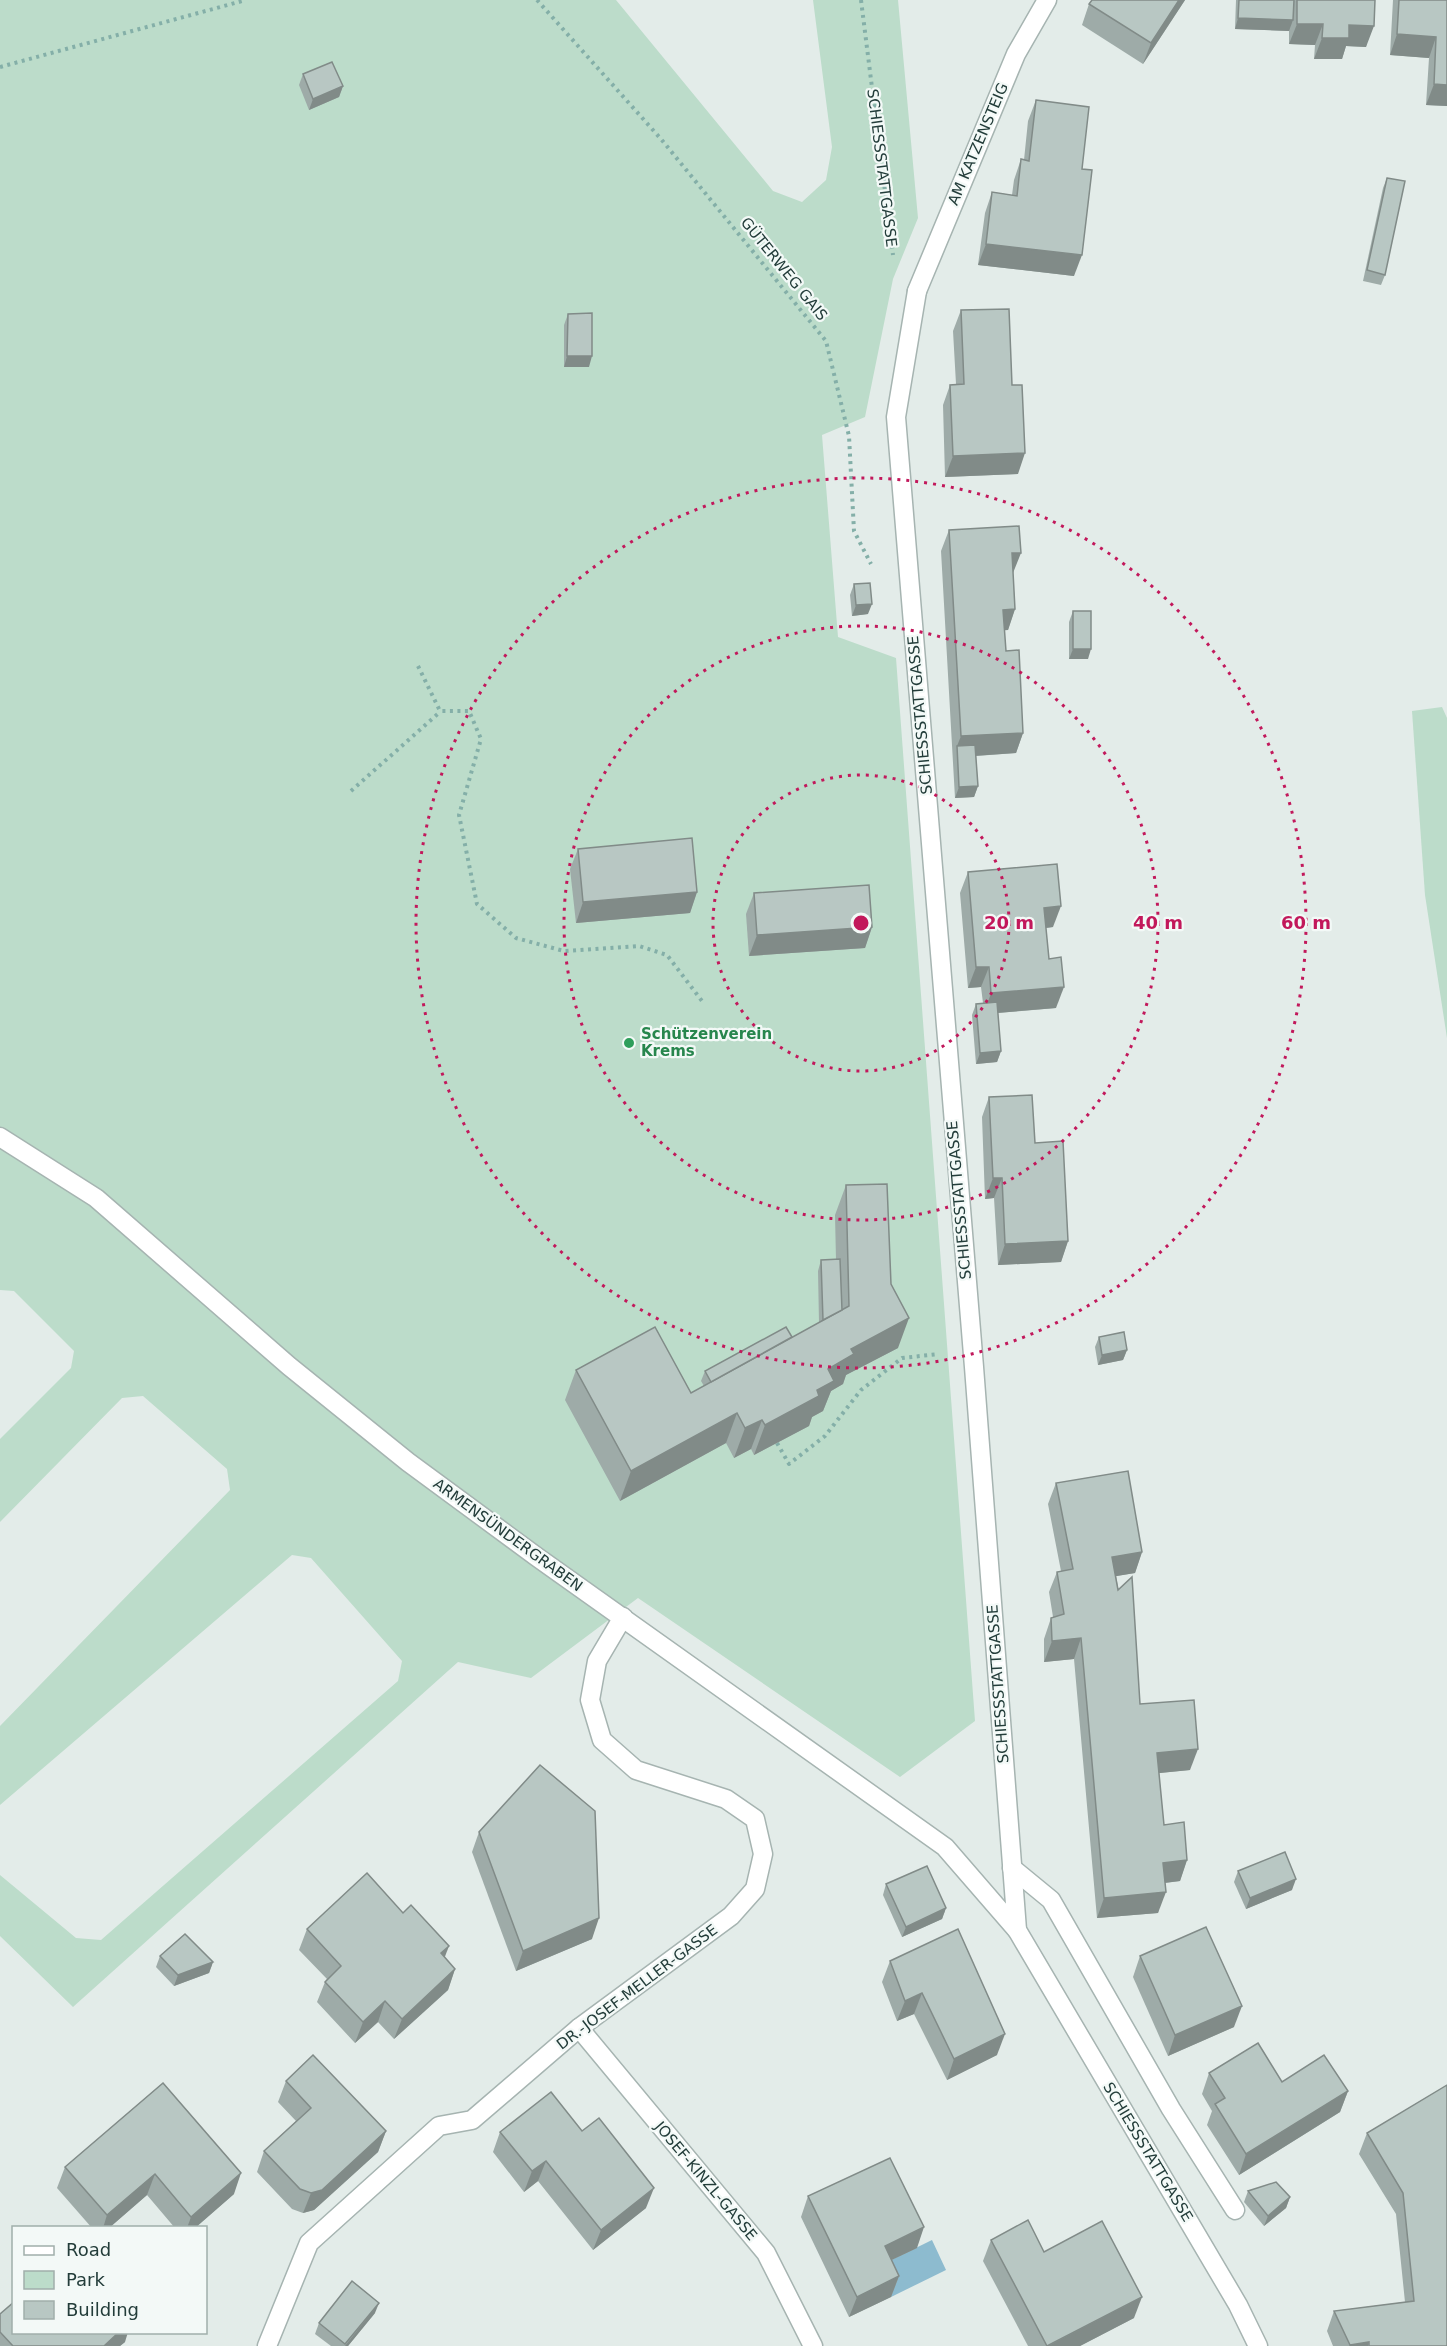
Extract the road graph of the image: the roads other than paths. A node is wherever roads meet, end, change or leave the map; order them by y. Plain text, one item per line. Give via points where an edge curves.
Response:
1 (1047, 0) edge
2 (917, 291) joint
3 (0, 1137) edge
4 (623, 1617) junction
5 (1012, 1868) junction
6 (1017, 1930) junction
7 (579, 2028) junction
8 (1235, 2210) dead end
9 (267, 2346) edge
10 (813, 2346) edge
11 (1258, 2346) edge

1 - 2 street, AM KATZENSTEIG via 1016,54
2 - 5 street, SCHIESSSTATTGASSE via 896,417
3 - 4 street, ARMENSÜNDERGRABEN via 96,1198 289,1366 390,1447
4 - 6 street, ARMENSÜNDERGRABEN via 945,1846
4 - 7 street, DR.-JOSEF-MELLER-GASSE via 597,1661 590,1700 602,1740 636,1770 726,1799 755,1820 763,1854 754,1889 731,1916
5 - 6 street, SCHIESSSTATTGASSE
5 - 8 street via 1051,1900 1171,2109
6 - 11 street, SCHIESSSTATTGASSE via 1238,2305
7 - 9 street, DR.-JOSEF-MELLER-GASSE via 472,2120 439,2126 309,2243
7 - 10 street, JOSEF-KINZL-GASSE via 766,2253

